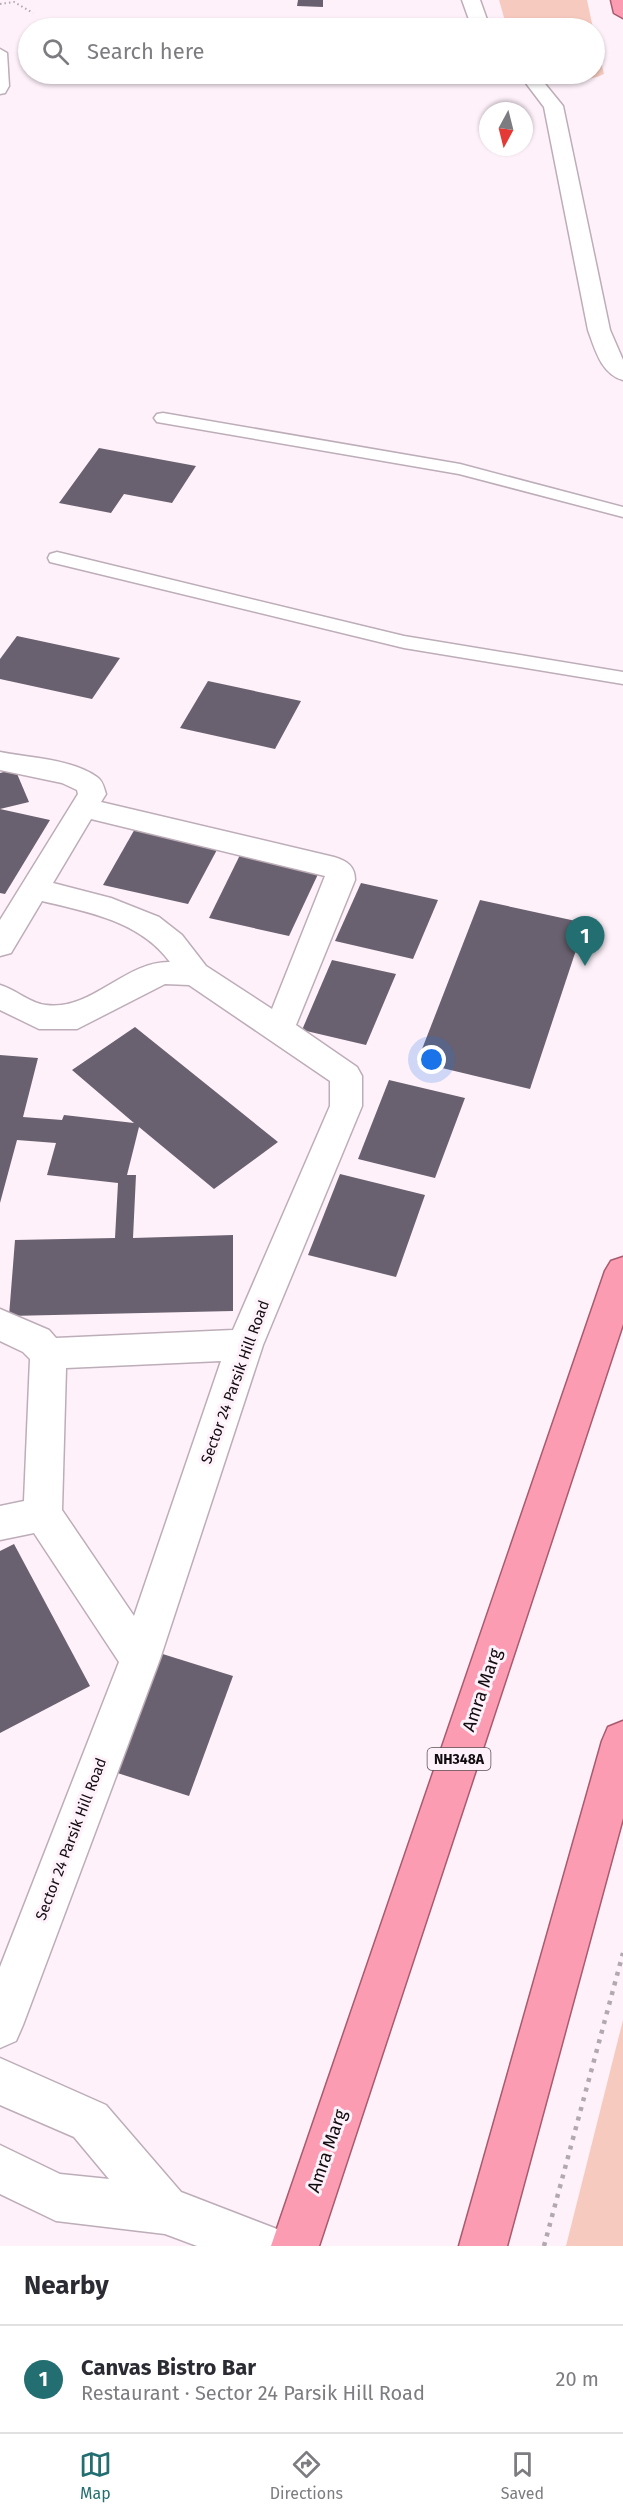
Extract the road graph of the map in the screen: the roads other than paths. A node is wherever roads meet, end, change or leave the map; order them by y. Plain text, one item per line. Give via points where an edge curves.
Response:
1 (471, 0) edge
2 (620, 0) edge
3 (623, 13) edge
4 (477, 18) edge
5 (0, 53) edge
6 (536, 84) edge
7 (0, 90) edge
8 (623, 373) edge
9 (163, 418) dead end
10 (623, 512) edge
11 (57, 558) dead end
12 (623, 678) edge
13 (0, 761) edge
14 (84, 807) junction
15 (34, 889) junction
16 (0, 945) edge
17 (195, 974) junction
18 (0, 996) edge
19 (279, 1029) junction
20 (623, 1271) edge
21 (0, 1324) edge
22 (245, 1345) junction
23 (48, 1354) junction
24 (43, 1514) junction
25 (0, 1522) edge
26 (140, 1659) junction
27 (623, 1741) edge
28 (0, 2025) edge
29 (0, 2081) edge
30 (0, 2169) edge
31 (165, 2210) junction
32 (260, 2246) edge
33 (295, 2246) edge
34 (483, 2246) edge

1 - 4 street
2 - 3 highway
5 - 7 lane
6 - 8 street via 553,106 599,330 609,358
9 - 10 lane via 460,470
11 - 12 lane via 404,642
13 - 14 street via 70,775 89,785 92,794
14 - 15 street
14 - 19 street via 334,867 340,872
15 - 16 street
15 - 17 street via 137,919 164,934
17 - 18 street via 161,974 77,1017 39,1017
17 - 19 street, Sector 24 Parsik Hill Road
19 - 22 street, Sector 24 Parsik Hill Road via 346,1076 346,1106
20 - 33 highway, Amra Marg / NH348A
21 - 23 street via 36,1341
22 - 23 street
22 - 26 street, Sector 24 Parsik Hill Road
23 - 24 street
24 - 25 street
24 - 26 street
26 - 28 street, Sector 24 Parsik Hill Road
27 - 34 highway
29 - 31 street via 90,2121
30 - 31 street via 56,2197
31 - 32 street

